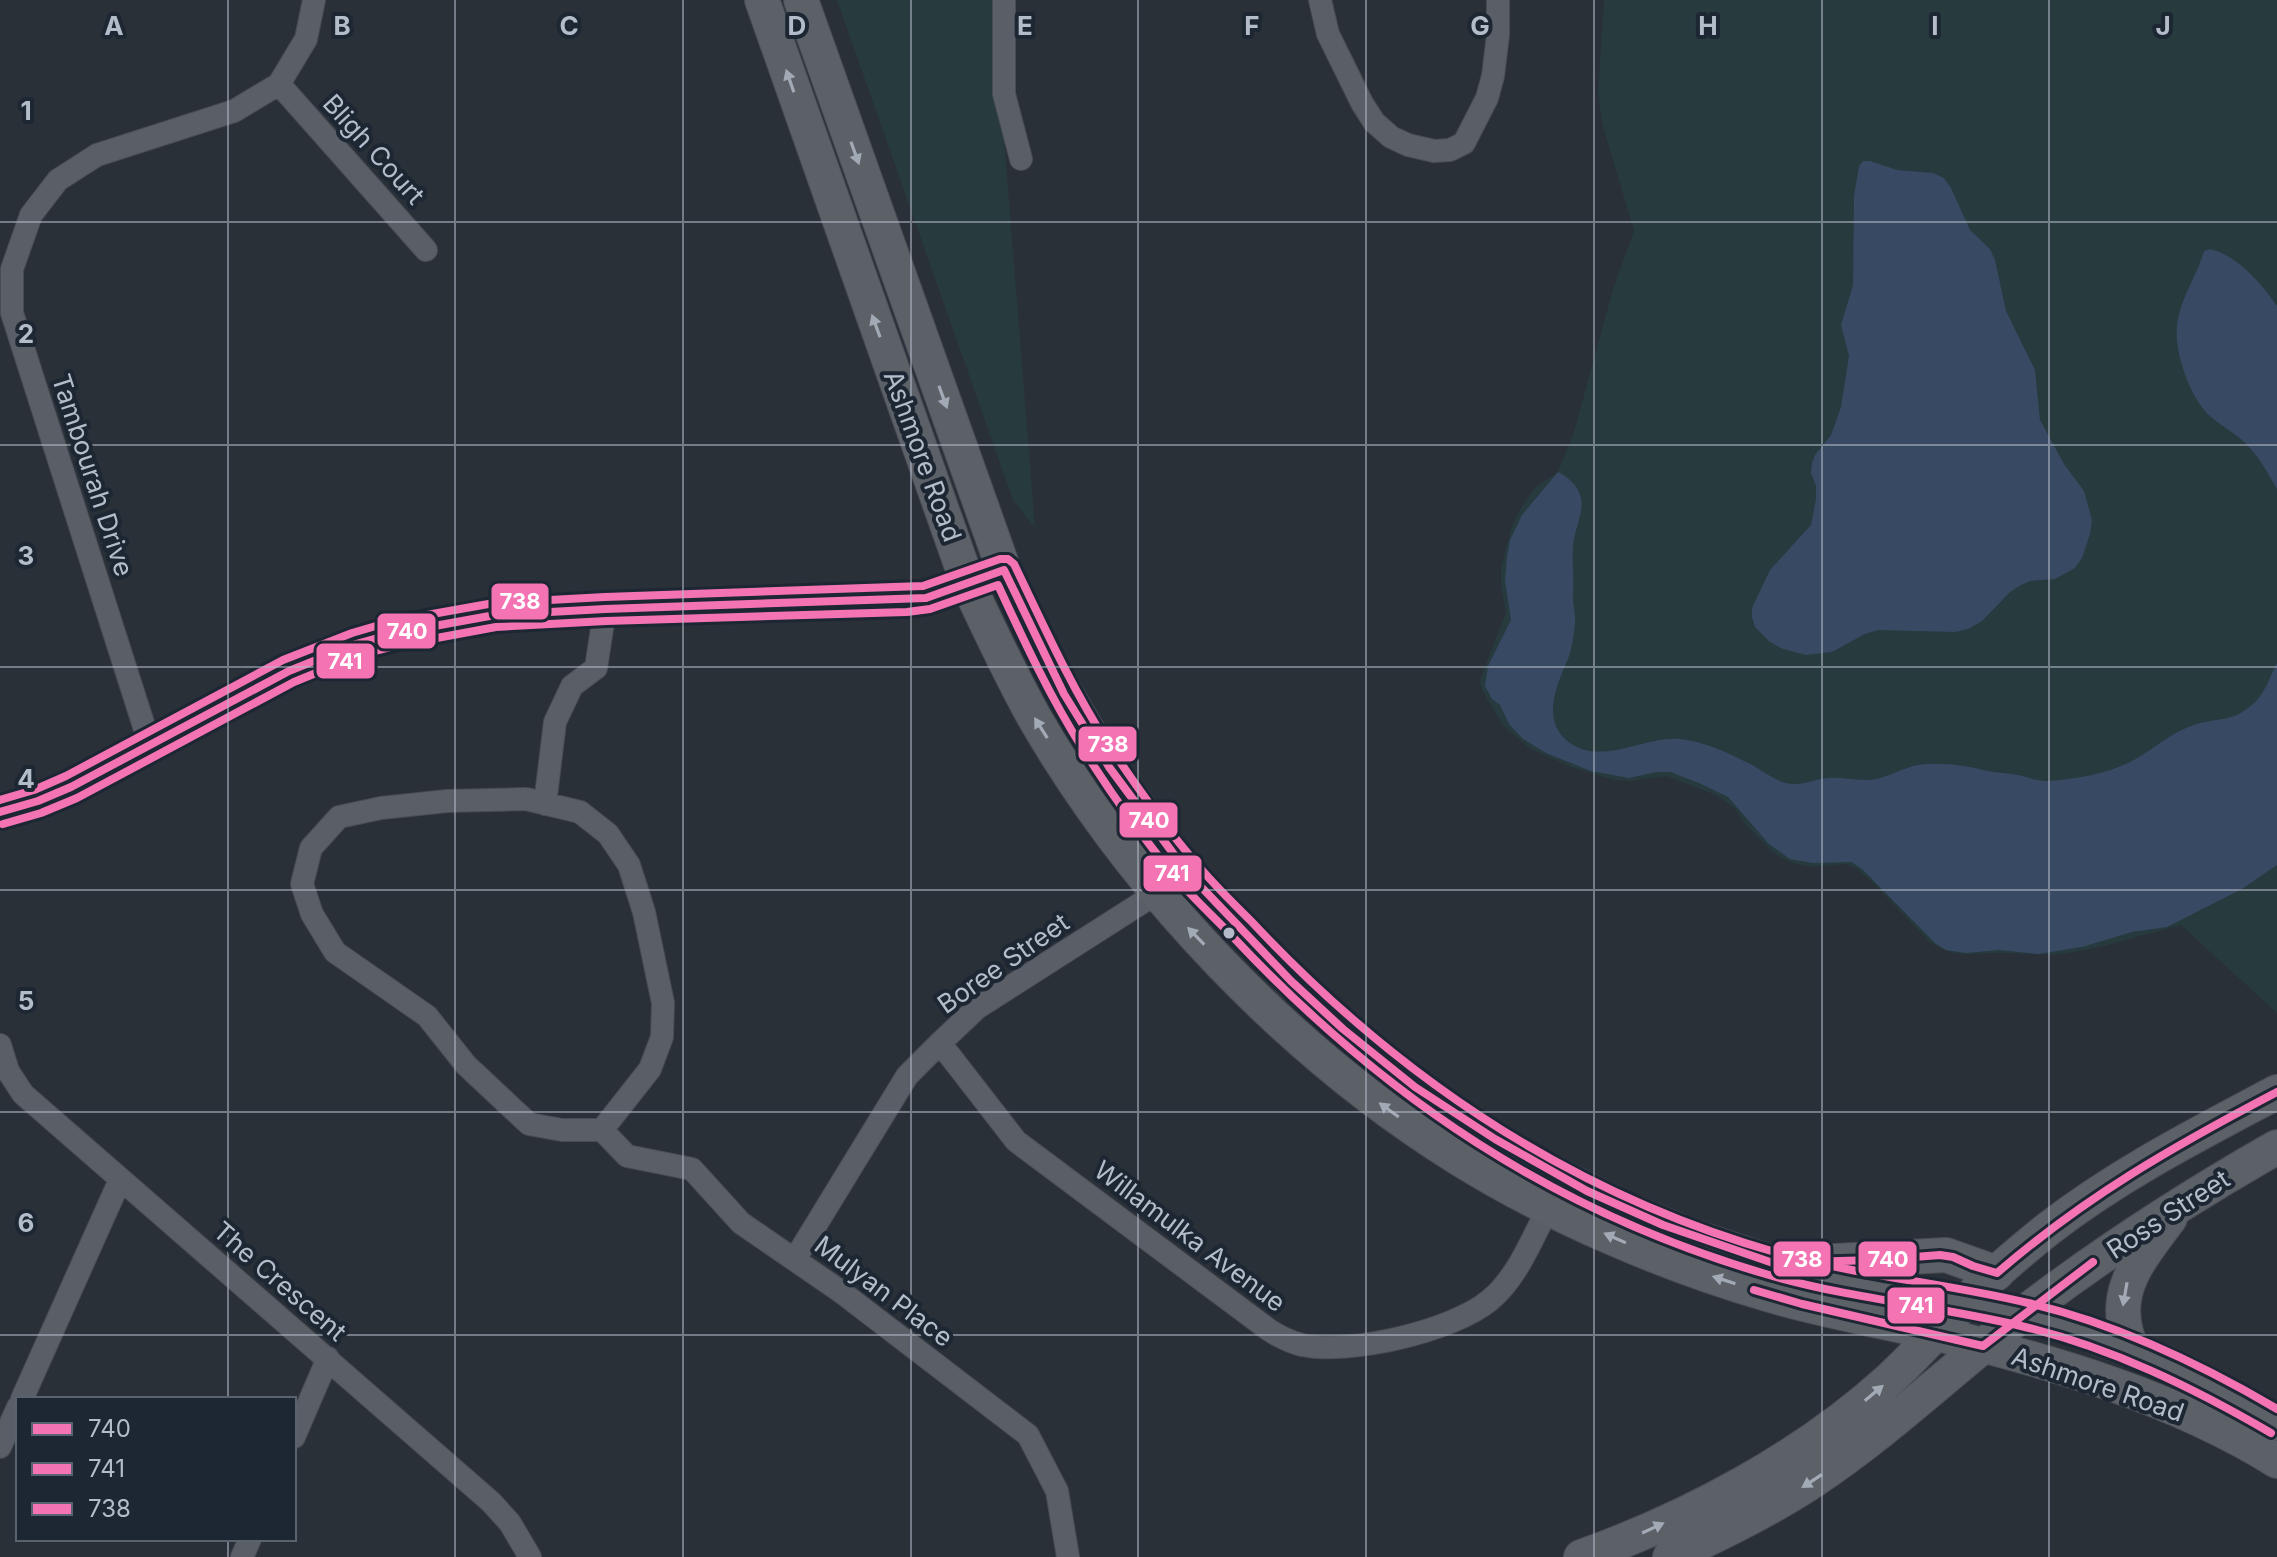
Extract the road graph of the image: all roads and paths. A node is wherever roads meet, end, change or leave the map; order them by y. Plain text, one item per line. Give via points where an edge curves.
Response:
1 (314, 0) edge
2 (762, 0) edge
3 (801, 0) edge
4 (1004, 0) edge
5 (1320, 0) edge
6 (1498, 0) edge
7 (279, 84) junction
8 (1021, 159) dead end
9 (426, 250) dead end
10 (1004, 570) junction
11 (968, 584) junction
12 (605, 609) junction
13 (150, 745) junction
14 (545, 804) junction
15 (0, 812) edge
16 (1157, 893) junction
17 (940, 1043) junction
18 (0, 1045) edge
19 (2277, 1092) edge
20 (602, 1130) junction
21 (2277, 1147) edge
22 (120, 1180) junction
23 (2179, 1205) junction
24 (1549, 1207) junction
25 (795, 1259) junction
26 (1773, 1263) junction
27 (1997, 1273) junction
28 (1964, 1303) junction
29 (2023, 1314) junction
30 (1935, 1334) junction
31 (1983, 1346) junction
32 (2132, 1349) junction
33 (328, 1358) junction
34 (23, 1397) edge
35 (16, 1411) edge
36 (2277, 1423) edge
37 (296, 1432) edge
38 (0, 1447) edge
39 (2277, 1461) edge
40 (530, 1557) edge
41 (1068, 1557) edge
42 (1581, 1557) edge
43 (1670, 1557) edge

1 - 7 street, Tambourah Drive via 306,39
11 -> 2 main road, Ashmore Road
3 -> 10 main road, Ashmore Road
4 - 8 street via 1004,94
5 - 6 street via 1328,34 1374,122 1391,137 1434,151 1464,143 1487,98
7 - 9 street, Bligh Court
7 - 13 street, Tambourah Drive via 234,111 97,155 58,180 31,215 12,269 12,313
10 - 11 street
10 - 26 main road, Ashmore Road via 1054,675 1109,767 1187,872 1343,1029 1415,1087 1530,1161 1663,1225
11 - 12 street via 906,600
16 -> 11 main road, Ashmore Road via 1034,716
12 - 13 street via 495,615 356,644 289,671
12 - 14 street via 596,668 572,686 555,722
13 - 15 street via 71,787
14 - 20 street via 580,812 608,834 629,865 663,1003 662,1037 650,1069
14 - 20 street via 526,799 447,801 339,817 311,848 302,884 312,914 335,952 427,1016 466,1065 529,1124
16 - 17 street, Boree Street via 977,1008
24 -> 16 main road, Ashmore Road via 1461,1160 1377,1101 1265,1006
17 - 24 street, Willamulka Avenue via 1016,1141 1269,1330 1301,1345 1341,1347 1393,1339 1473,1313 1505,1286
17 - 25 street, Boree Street via 907,1076
18 - 22 street, The Crescent via 23,1094
19 - 27 main road, Ross Street via 2111,1185
20 - 25 street, Mulyan Place via 627,1156 692,1169 741,1223
21 - 23 main road, Ross Street
22 - 33 street, The Crescent
22 - 34 street
23 - 29 main road, Ross Street
23 -> 32 main road via 2128,1281 2123,1314
30 -> 24 main road, Ashmore Road via 1736,1284 1647,1252
25 - 41 street, Mulyan Place via 1028,1435 1057,1491
26 - 27 main road via 1940,1255
26 - 28 main road, Ashmore Road
27 - 28 main road, Ross Street
28 - 29 main road, Ashmore Road
28 - 30 main road, Ross Street
29 - 31 main road, Ross Street
29 - 32 main road, Ashmore Road
30 - 31 main road, Ashmore Road
42 -> 30 main road, Ross Street via 1691,1511 1809,1442 1888,1381
31 - 39 main road, Ashmore Road via 2117,1387 2213,1426
31 -> 43 main road, Ross Street via 1813,1481
32 - 36 main road, Ashmore Road
33 - 37 street
33 - 40 street, The Crescent via 491,1502
35 - 38 street

